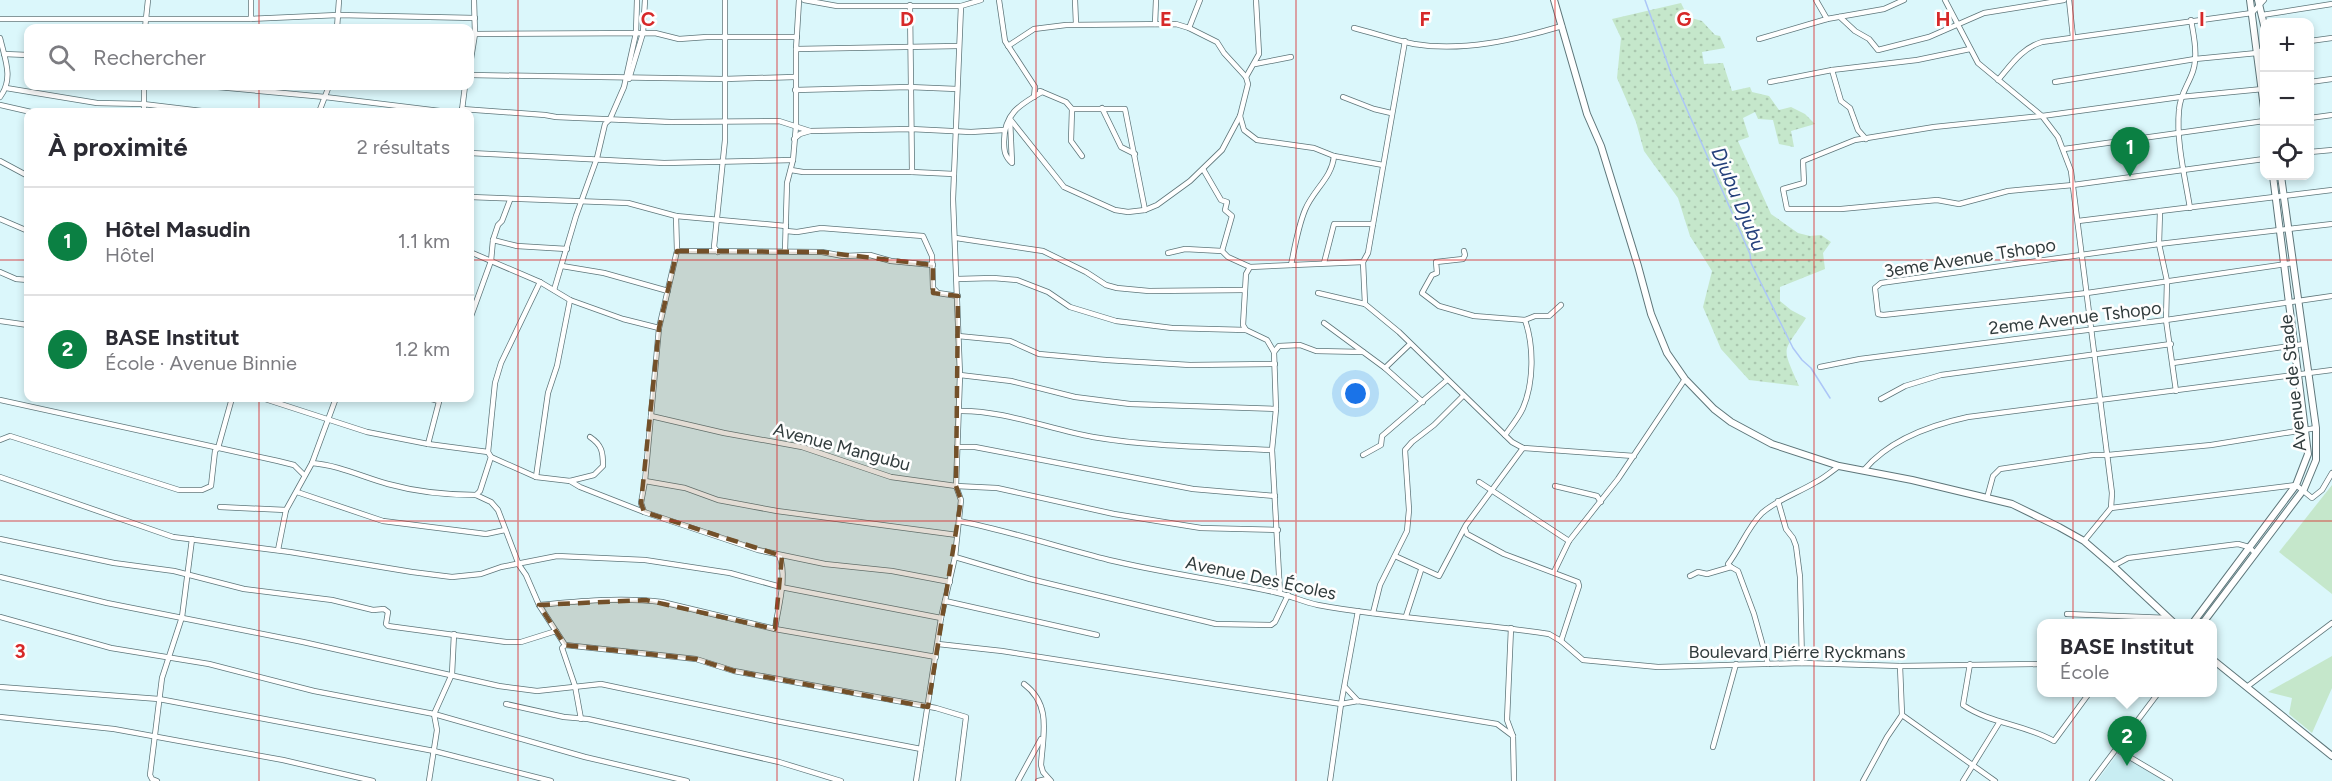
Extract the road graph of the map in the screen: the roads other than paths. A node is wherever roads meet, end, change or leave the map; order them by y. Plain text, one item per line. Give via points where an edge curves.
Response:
1 (148, 0) edge
2 (251, 0) edge
3 (339, 0) edge
4 (474, 0) edge
5 (637, 0) edge
6 (645, 0) edge
7 (725, 0) edge
8 (799, 0) edge
9 (804, 0) edge
10 (981, 0) edge
11 (999, 0) edge
12 (1075, 0) edge
13 (1156, 0) edge
14 (1200, 0) edge
15 (1256, 0) edge
16 (1554, 0) edge
17 (1816, 0) edge
18 (1904, 0) edge
19 (1945, 0) edge
20 (2064, 0) edge
21 (2069, 0) edge
22 (2250, 0) edge
23 (926, 2) edge
24 (2260, 2) edge
25 (837, 3) edge
26 (877, 3) edge
27 (2332, 4) edge
28 (910, 5) junction
29 (960, 6) junction
30 (2252, 13) junction
31 (338, 15) junction
32 (2262, 15) junction
33 (1840, 17) junction
34 (146, 18) junction
35 (475, 18) junction
36 (2262, 18) edge
37 (0, 19) edge
38 (251, 19) junction
39 (1827, 19) junction
40 (2191, 21) junction
41 (145, 24) edge
42 (338, 24) edge
43 (1076, 24) junction
44 (1155, 24) junction
45 (1956, 24) junction
46 (1562, 26) junction
47 (1189, 28) junction
48 (1354, 28) dead end
49 (636, 33) junction
50 (643, 33) junction
51 (475, 34) junction
52 (724, 37) junction
53 (797, 37) junction
54 (2073, 37) junction
55 (0, 38) edge
56 (2332, 38) edge
57 (1759, 39) dead end
58 (474, 40) edge
59 (2314, 40) edge
60 (1405, 41) junction
61 (910, 45) junction
62 (958, 46) junction
63 (1008, 46) junction
64 (796, 49) junction
65 (1970, 49) junction
66 (2260, 52) edge
67 (2257, 53) junction
68 (4, 54) junction
69 (24, 55) edge
70 (1291, 57) dead end
71 (2195, 59) junction
72 (1255, 64) junction
73 (1832, 70) junction
74 (2260, 72) edge
75 (474, 75) edge
76 (628, 77) junction
77 (795, 77) junction
78 (1246, 77) junction
79 (724, 79) junction
80 (2332, 79) edge
81 (1998, 80) junction
82 (2314, 81) edge
83 (1770, 82) dead end
84 (2055, 82) dead end
85 (909, 87) junction
86 (1035, 87) junction
87 (6, 88) junction
88 (957, 89) junction
89 (2260, 89) edge
90 (144, 90) edge
91 (250, 90) edge
92 (328, 90) edge
93 (465, 90) edge
94 (795, 90) junction
95 (1042, 92) junction
96 (0, 97) edge
97 (325, 97) junction
98 (1034, 97) junction
99 (1343, 97) dead end
100 (2180, 97) junction
101 (143, 104) junction
102 (0, 105) edge
103 (144, 108) edge
104 (176, 108) edge
105 (321, 108) edge
106 (415, 108) edge
107 (462, 108) edge
108 (1102, 108) junction
109 (1072, 109) junction
110 (24, 110) edge
111 (474, 112) edge
112 (1391, 113) junction
113 (2332, 115) edge
114 (1240, 116) junction
115 (2042, 116) junction
116 (2314, 117) edge
117 (612, 119) junction
118 (726, 122) junction
119 (2260, 123) edge
120 (796, 126) junction
121 (911, 129) junction
122 (956, 130) junction
123 (1004, 130) junction
124 (810, 131) junction
125 (2180, 133) junction
126 (794, 139) junction
127 (1866, 139) junction
128 (2064, 149) junction
129 (2332, 150) edge
130 (2314, 152) edge
131 (474, 153) edge
132 (1135, 153) junction
133 (1082, 156) dead end
134 (1334, 156) junction
135 (597, 158) junction
136 (794, 160) junction
137 (2260, 160) edge
138 (0, 161) edge
139 (724, 162) junction
140 (1383, 165) junction
141 (1203, 169) junction
142 (2184, 169) junction
143 (791, 170) junction
144 (912, 172) junction
145 (24, 174) edge
146 (954, 174) junction
147 (2273, 180) edge
148 (2282, 180) edge
149 (2073, 184) junction
150 (2332, 190) edge
151 (2284, 195) junction
152 (2275, 196) junction
153 (474, 197) edge
154 (510, 200) junction
155 (583, 200) junction
156 (2190, 208) junction
157 (1144, 210) junction
158 (2160, 211) junction
159 (676, 216) junction
160 (0, 219) edge
161 (716, 220) junction
162 (2078, 221) junction
163 (2332, 224) edge
164 (1373, 225) junction
165 (786, 228) junction
166 (24, 229) edge
167 (2289, 229) junction
168 (2280, 230) junction
169 (956, 237) junction
170 (493, 240) junction
171 (2158, 244) junction
172 (567, 249) junction
173 (785, 250) junction
174 (677, 251) junction
175 (1222, 251) junction
176 (1464, 251) dead end
177 (718, 252) junction
178 (1168, 253) dead end
179 (474, 254) edge
180 (2082, 255) junction
181 (490, 261) junction
182 (1363, 262) junction
183 (1324, 263) junction
184 (2293, 263) junction
185 (2283, 264) junction
186 (933, 265) junction
187 (1291, 265) junction
188 (562, 266) junction
189 (1250, 267) junction
190 (0, 272) edge
191 (957, 279) junction
192 (24, 280) edge
193 (2167, 281) junction
194 (540, 282) junction
195 (554, 290) junction
196 (1244, 290) junction
197 (668, 291) junction
198 (1318, 293) dead end
199 (2087, 293) junction
200 (958, 296) junction
201 (2332, 296) edge
202 (570, 300) junction
203 (2298, 300) junction
204 (2289, 301) junction
205 (1365, 304) junction
206 (474, 305) edge
207 (1561, 305) dead end
208 (1525, 320) junction
209 (2166, 320) junction
210 (0, 321) edge
211 (1324, 323) dead end
212 (24, 325) edge
213 (659, 328) junction
214 (2092, 329) junction
215 (1246, 330) junction
216 (958, 336) junction
217 (1410, 344) junction
218 (2171, 344) junction
219 (2304, 345) junction
220 (2295, 346) junction
221 (1274, 352) junction
222 (1364, 352) junction
223 (2093, 355) junction
224 (2173, 363) junction
225 (1275, 364) junction
226 (1820, 367) dead end
227 (1385, 368) junction
228 (2332, 370) edge
229 (2308, 373) junction
230 (2299, 374) junction
231 (960, 375) junction
232 (1685, 379) junction
233 (1448, 380) junction
234 (2176, 391) junction
235 (1463, 396) junction
236 (1881, 399) dead end
237 (0, 400) edge
238 (2100, 401) junction
239 (231, 402) edge
240 (273, 402) edge
241 (335, 402) edge
242 (438, 402) edge
243 (1422, 402) junction
244 (1276, 409) junction
245 (959, 411) junction
246 (651, 416) junction
247 (328, 421) junction
248 (2316, 428) junction
249 (2307, 429) junction
250 (1505, 435) junction
251 (590, 437) dead end
252 (0, 440) edge
253 (428, 444) junction
254 (957, 447) junction
255 (218, 448) junction
256 (1523, 448) junction
257 (1272, 450) junction
258 (490, 455) junction
259 (1363, 455) dead end
260 (1634, 456) junction
261 (2108, 456) junction
262 (312, 463) junction
263 (1839, 466) junction
264 (1864, 470) junction
265 (2332, 472) edge
266 (304, 475) junction
267 (0, 477) edge
268 (536, 477) junction
269 (570, 481) junction
270 (645, 481) junction
271 (1479, 482) dead end
272 (2296, 485) junction
273 (956, 486) junction
274 (1555, 486) dead end
275 (2304, 489) junction
276 (1491, 490) junction
277 (297, 492) junction
278 (476, 495) junction
279 (1275, 496) junction
280 (1987, 498) junction
281 (1778, 501) junction
282 (1601, 502) junction
283 (220, 507) dead end
284 (2111, 508) junction
285 (286, 510) junction
286 (644, 512) junction
287 (958, 520) junction
288 (1465, 528) junction
289 (505, 530) junction
290 (1278, 530) junction
291 (957, 535) junction
292 (0, 539) edge
293 (192, 539) junction
294 (1569, 541) junction
295 (2084, 541) junction
296 (2249, 547) junction
297 (278, 550) junction
298 (2255, 552) junction
299 (779, 555) junction
300 (956, 556) junction
301 (1395, 556) junction
302 (519, 565) junction
303 (2113, 566) junction
304 (1731, 567) junction
305 (1421, 570) junction
306 (1554, 572) junction
307 (189, 575) junction
308 (1690, 576) dead end
309 (0, 577) edge
310 (950, 582) junction
311 (2220, 584) junction
312 (781, 586) junction
313 (2228, 587) junction
314 (1280, 593) junction
315 (1288, 595) junction
316 (945, 602) junction
317 (539, 604) junction
318 (1358, 611) junction
319 (1373, 613) junction
320 (2067, 614) dead end
321 (1406, 616) junction
322 (0, 617) edge
323 (182, 617) junction
324 (941, 618) junction
325 (2169, 618) joint
326 (2196, 619) edge
327 (2206, 619) edge
328 (2332, 623) edge
329 (1511, 628) junction
330 (775, 629) junction
331 (556, 631) junction
332 (454, 634) junction
333 (1097, 635) dead end
334 (1561, 641) junction
335 (938, 644) junction
336 (565, 645) junction
337 (936, 657) junction
338 (167, 658) junction
339 (1802, 663) junction
340 (2217, 663) edge
341 (1736, 664) junction
342 (1768, 664) junction
343 (1970, 664) junction
344 (2037, 664) edge
345 (1900, 666) junction
346 (452, 674) junction
347 (1024, 684) dead end
348 (575, 686) junction
349 (2248, 686) junction
350 (0, 687) edge
351 (1345, 687) junction
352 (2087, 697) edge
353 (2156, 697) edge
354 (159, 699) junction
355 (1358, 701) junction
356 (506, 704) dead end
357 (1341, 704) junction
358 (928, 707) junction
359 (434, 714) junction
360 (1902, 716) junction
361 (0, 717) edge
362 (581, 719) junction
363 (1507, 720) junction
364 (1999, 723) junction
365 (1497, 724) junction
366 (1513, 736) junction
367 (1042, 737) junction
368 (155, 738) junction
369 (1713, 747) dead end
370 (921, 749) junction
371 (2116, 749) junction
372 (434, 751) junction
373 (2332, 756) edge
374 (1973, 766) junction
375 (1049, 780) edge
376 (158, 781) edge
377 (373, 781) edge
378 (429, 781) edge
379 (551, 781) edge
380 (687, 781) edge
381 (841, 781) edge
382 (916, 781) edge
383 (958, 781) edge
384 (1018, 781) edge
385 (1038, 781) edge
386 (1330, 781) edge
387 (1514, 781) edge
388 (1863, 781) edge
389 (1963, 781) edge
390 (1995, 781) edge
391 (2092, 781) edge
392 (2169, 781) edge

1 - 34 street
2 - 38 street
3 - 31 street
4 - 35 street
5 - 49 street
6 - 50 street
7 - 52 street
8 - 53 street
9 - 25 street
10 - 29 street
11 - 63 street via 1003,37
12 - 43 street
13 - 44 street
14 - 47 street
15 - 72 street via 1259,54
16 - 46 street
17 - 39 street
18 - 33 street via 1884,9
19 - 45 street
20 - 45 street via 1992,11
21 - 54 street
22 - 30 street
23 - 28 street
23 - 29 street
24 - 30 street
24 - 32 street
25 - 26 street
26 - 28 street
27 - 32 street
28 - 61 street
29 - 62 street
30 - 40 street
30 - 67 street
31 - 35 street
31 - 38 street
31 - 42 street
32 - 36 street
33 - 39 street
33 - 45 street via 1878,50 1929,37
34 - 37 street
34 - 38 street
34 - 41 street
35 - 51 street
39 - 57 street
40 - 54 street
40 - 71 street
43 - 44 street
43 - 63 street via 1034,29
44 - 47 street
45 - 65 street
46 - 60 street via 1522,38 1471,44
46 - 232 street via 1651,314 1667,353
47 - 78 street via 1217,42
48 - 60 street
49 - 50 street
49 - 51 street
49 - 76 street
50 - 52 street via 679,39
50 - 76 street
51 - 58 street
52 - 53 street
52 - 79 street
53 - 64 street
54 - 81 street via 2034,45 2020,54
55 - 68 street
56 - 59 street
60 - 112 street
61 - 62 street
61 - 64 street
61 - 85 street
62 - 88 street
63 - 86 street
64 - 77 street
65 - 73 street
65 - 81 street via 1978,63
66 - 67 street
67 - 71 street
67 - 74 street
68 - 69 street
68 - 87 street via 9,77
70 - 72 street
71 - 84 street
71 - 100 street via 2194,71
72 - 78 street
73 - 83 street
73 - 127 street via 1841,100 1850,108
75 - 76 street
76 - 79 street
76 - 117 street
77 - 79 street
77 - 94 street
78 - 114 street via 1248,84
79 - 118 street
80 - 82 street
81 - 115 street
85 - 88 street
85 - 94 street
85 - 121 street
86 - 95 street
86 - 98 street
87 - 96 street
87 - 101 street via 97,103
88 - 122 street
89 - 100 street
90 - 101 street
91 - 97 street
92 - 97 street
93 - 107 street
94 - 120 street
95 - 98 street
95 - 109 street via 1066,102
97 - 105 street
97 - 106 street
98 - 123 street via 1008,117
99 - 112 street
100 - 115 street
100 - 125 street
101 - 103 street
101 - 104 street
102 - 110 street
108 - 109 street
108 - 132 street via 1120,147
108 - 132 street via 1125,110
109 - 133 street via 1071,141
111 - 117 street
112 - 140 street
113 - 116 street
114 - 134 street via 1244,130 1257,140 1314,148
114 - 141 street via 1226,145
115 - 127 street via 1934,127
115 - 128 street
117 - 118 street
117 - 135 street via 605,124
118 - 120 street via 779,121
118 - 139 street
119 - 125 street
120 - 124 street
120 - 126 street
121 - 122 street
121 - 124 street
121 - 144 street
122 - 123 street
122 - 146 street
123 - 157 street via 1004,152 1012,163 1010,119 1064,187 1114,210
124 - 126 street
125 - 128 street
125 - 142 street
126 - 136 street
127 - 149 street via 1803,161 1804,183 1782,189 1787,209 1841,209 1937,200 1959,204 2008,191
128 - 149 street
129 - 130 street
131 - 135 street
132 - 157 street
134 - 140 street
134 - 187 street via 1333,168 1305,209
135 - 139 street
135 - 155 street
136 - 139 street
136 - 143 street
137 - 142 street
138 - 145 street
139 - 161 street
140 - 164 street
141 - 157 street via 1168,198
141 - 175 street via 1221,200 1227,202 1225,210 1232,216
142 - 149 street
142 - 156 street
143 - 144 street
143 - 165 street
144 - 146 street
146 - 169 street
147 - 152 street
148 - 151 street, Avenue de Stade
149 - 162 street
150 - 151 street
151 - 152 street
151 - 167 street, Avenue de Stade
152 - 156 street
152 - 168 street
153 - 154 street
154 - 155 street
154 - 170 street
155 - 159 street via 628,203
155 - 172 street
156 - 158 street
158 - 162 street
158 - 171 street
159 - 161 street
159 - 174 street
160 - 166 street
161 - 165 street
161 - 177 street via 714,247
162 - 180 street
163 - 167 street, 3eme Avenue Tshopo
164 - 182 street
164 - 183 street via 1334,224
165 - 173 street
165 - 186 street via 797,232 821,228 919,235 926,238
167 - 168 street, 3eme Avenue Tshopo
167 - 184 street, Avenue de Stade
168 - 171 street, 3eme Avenue Tshopo
168 - 185 street
169 - 191 street
169 - 196 street via 1043,251 1117,288
170 - 172 street via 517,246
170 - 181 street
171 - 180 street, 3eme Avenue Tshopo
171 - 193 street
172 - 188 street
173 - 177 street
173 - 186 street via 870,255
174 - 177 street
174 - 197 street
175 - 178 street via 1185,249
175 - 189 street via 1228,258
176 - 208 street via 1463,259 1436,262 1437,273 1422,293 1439,306 1474,316
179 - 181 street
180 - 199 street
180 - 199 street, 3eme Avenue Tshopo via 1881,283 1875,288 1875,298 1878,314 1883,315
181 - 194 street
181 - 206 street
182 - 183 street
182 - 205 street
183 - 187 street
184 - 185 street, 3eme Avenue Tshopo
184 - 203 street, Avenue de Stade
185 - 193 street, 3eme Avenue Tshopo
185 - 204 street
186 - 200 street via 935,291
187 - 189 street
188 - 195 street
188 - 197 street
189 - 196 street
190 - 192 street
191 - 200 street
191 - 215 street via 1017,280 1048,292 1070,307 1116,321 1172,328
193 - 199 street, 3eme Avenue Tshopo
193 - 209 street
194 - 195 street
194 - 258 street via 495,382
195 - 202 street
196 - 215 street
197 - 213 street
198 - 205 street
199 - 214 street
200 - 216 street
201 - 203 street, 2eme Avenue Tshopo
202 - 213 street
202 - 268 street via 548,393
203 - 204 street, 2eme Avenue Tshopo
203 - 219 street, Avenue de Stade
204 - 209 street, 2eme Avenue Tshopo
204 - 220 street
205 - 217 street
207 - 208 street via 1549,316
208 - 250 street via 1530,334 1529,386 1523,409
209 - 214 street, 2eme Avenue Tshopo
209 - 218 street
210 - 212 street
211 - 222 street
213 - 246 street
214 - 223 street
214 - 226 street, 2eme Avenue Tshopo
215 - 221 street via 1267,340
216 - 225 street via 1010,342 1039,354 1106,360 1190,365
216 - 231 street
217 - 227 street
217 - 233 street
218 - 223 street
218 - 224 street
219 - 220 street
219 - 229 street, Avenue de Stade
220 - 224 street
220 - 230 street
221 - 222 street via 1279,346 1300,345 1316,351
221 - 225 street
222 - 227 street
223 - 236 street via 1941,375 1905,386
223 - 238 street
224 - 234 street
225 - 244 street
227 - 243 street
228 - 229 street
229 - 230 street
229 - 248 street, Avenue de Stade
230 - 234 street
230 - 249 street
231 - 244 street via 1011,381 1075,398 1130,404
231 - 245 street
232 - 260 street
232 - 263 street via 1714,409 1749,433
233 - 235 street
233 - 243 street
234 - 238 street
235 - 250 street
235 - 301 street via 1405,450 1409,522
237 - 255 street
238 - 261 street
238 - 264 street via 1941,423 1879,454
239 - 255 street
240 - 247 street
241 - 247 street
242 - 253 street
243 - 259 street via 1382,435 1381,445
244 - 257 street
245 - 254 street
245 - 257 street via 988,411 1120,441
246 - 270 street
246 - 273 street, Avenue Mangubu via 802,447 891,477
247 - 253 street
247 - 262 street
248 - 249 street
248 - 275 street, Avenue de Stade via 2316,460
249 - 261 street
249 - 272 street via 2308,454
250 - 256 street
251 - 269 street via 600,444 603,466 589,477
252 - 255 street via 10,435 179,490 211,486
253 - 258 street
254 - 273 street
254 - 279 street via 975,447 1192,489
255 - 266 street via 294,465
256 - 260 street
256 - 276 street
257 - 279 street
258 - 268 street
258 - 278 street
260 - 282 street
261 - 280 street via 2000,468
261 - 284 street
262 - 266 street
262 - 278 street via 435,494
263 - 264 street
263 - 281 street
264 - 280 street
265 - 275 street via 2322,490 2312,498
266 - 277 street
267 - 293 street via 160,534
268 - 269 street
269 - 286 street
270 - 286 street via 641,503
270 - 291 street via 777,511
271 - 276 street
272 - 275 street
272 - 284 street
272 - 296 street
273 - 287 street via 961,500
273 - 290 street, Avenue Mangubu via 997,488 1114,514 1201,528
274 - 282 street via 1597,496
275 - 298 street, Avenue de Stade
276 - 288 street
276 - 294 street
277 - 285 street
277 - 289 street via 383,521 486,534
278 - 289 street via 498,510
279 - 290 street
280 - 295 street via 2012,504
281 - 304 street via 1744,536 1728,564
281 - 339 street via 1796,546
282 - 294 street
283 - 285 street
284 - 295 street
285 - 297 street
286 - 299 street
287 - 291 street
287 - 314 street, Avenue Des Écoles via 1128,564
288 - 305 street via 1440,574
288 - 306 street via 1467,534 1483,544
289 - 302 street
290 - 314 street
291 - 300 street
292 - 307 street
293 - 297 street
293 - 307 street
294 - 306 street
295 - 303 street
296 - 298 street
296 - 303 street via 2238,544 2139,557
296 - 311 street
297 - 302 street via 452,577
298 - 313 street, Avenue de Stade
299 - 310 street
299 - 312 street
300 - 310 street
300 - 315 street via 1030,579 1216,624 1271,625
301 - 305 street
301 - 319 street via 1377,593
302 - 312 street via 557,556 645,560 730,573
302 - 317 street
303 - 325 street
304 - 308 street
304 - 342 street via 1738,572 1745,588
305 - 321 street
306 - 334 street via 1579,583
307 - 323 street
307 - 332 street via 244,589 384,609 388,612 388,626
309 - 323 street
310 - 316 street
311 - 313 street
311 - 326 street
312 - 324 street
312 - 330 street
313 - 327 street, Avenue de Stade
314 - 315 street, Avenue Des Écoles
315 - 318 street, Avenue Des Écoles via 1309,603
316 - 324 street
316 - 333 street
317 - 330 street via 646,600
317 - 331 street
318 - 319 street, Avenue Des Écoles
318 - 351 street
319 - 321 street, Avenue Des Écoles
320 - 325 street
321 - 329 street, Avenue Des Écoles
322 - 338 street via 111,648
323 - 338 street
323 - 346 street
324 - 335 street
328 - 349 street
329 - 334 street, Avenue Des Écoles via 1549,634
329 - 363 street
330 - 337 street
331 - 332 street via 521,642
331 - 336 street
332 - 346 street
334 - 341 street, Boulevard Piérre Ryckmans via 1589,662 1658,667
335 - 337 street
335 - 357 street
336 - 348 street via 562,648
336 - 358 street via 696,659 734,671
337 - 358 street
338 - 354 street
338 - 359 street
339 - 342 street, Boulevard Piérre Ryckmans
339 - 345 street, Boulevard Piérre Ryckmans
340 - 349 street
341 - 342 street, Boulevard Piérre Ryckmans
341 - 369 street
343 - 344 street, Boulevard Piérre Ryckmans
343 - 345 street, Boulevard Piérre Ryckmans
343 - 364 street via 1963,705
345 - 360 street
346 - 348 street via 537,691
346 - 359 street
347 - 367 street via 1034,691 1045,714
348 - 362 street
348 - 370 street via 601,684
349 - 373 street
350 - 354 street
351 - 355 street
351 - 357 street
352 - 364 street via 2054,741 2007,722
353 - 371 street
354 - 368 street
354 - 372 street
355 - 357 street
355 - 365 street
356 - 362 street
357 - 386 street
358 - 370 street
358 - 383 street via 967,718
359 - 372 street
359 - 380 street
360 - 374 street
360 - 388 street
361 - 368 street via 114,729
362 - 381 street via 779,762
363 - 365 street
363 - 366 street
364 - 374 street
365 - 366 street
366 - 387 street
367 - 375 street via 1041,765
367 - 384 street
368 - 376 street via 150,775
368 - 377 street
370 - 382 street
371 - 391 street
371 - 392 street
372 - 378 street
372 - 379 street
374 - 389 street
374 - 390 street
375 - 385 street

